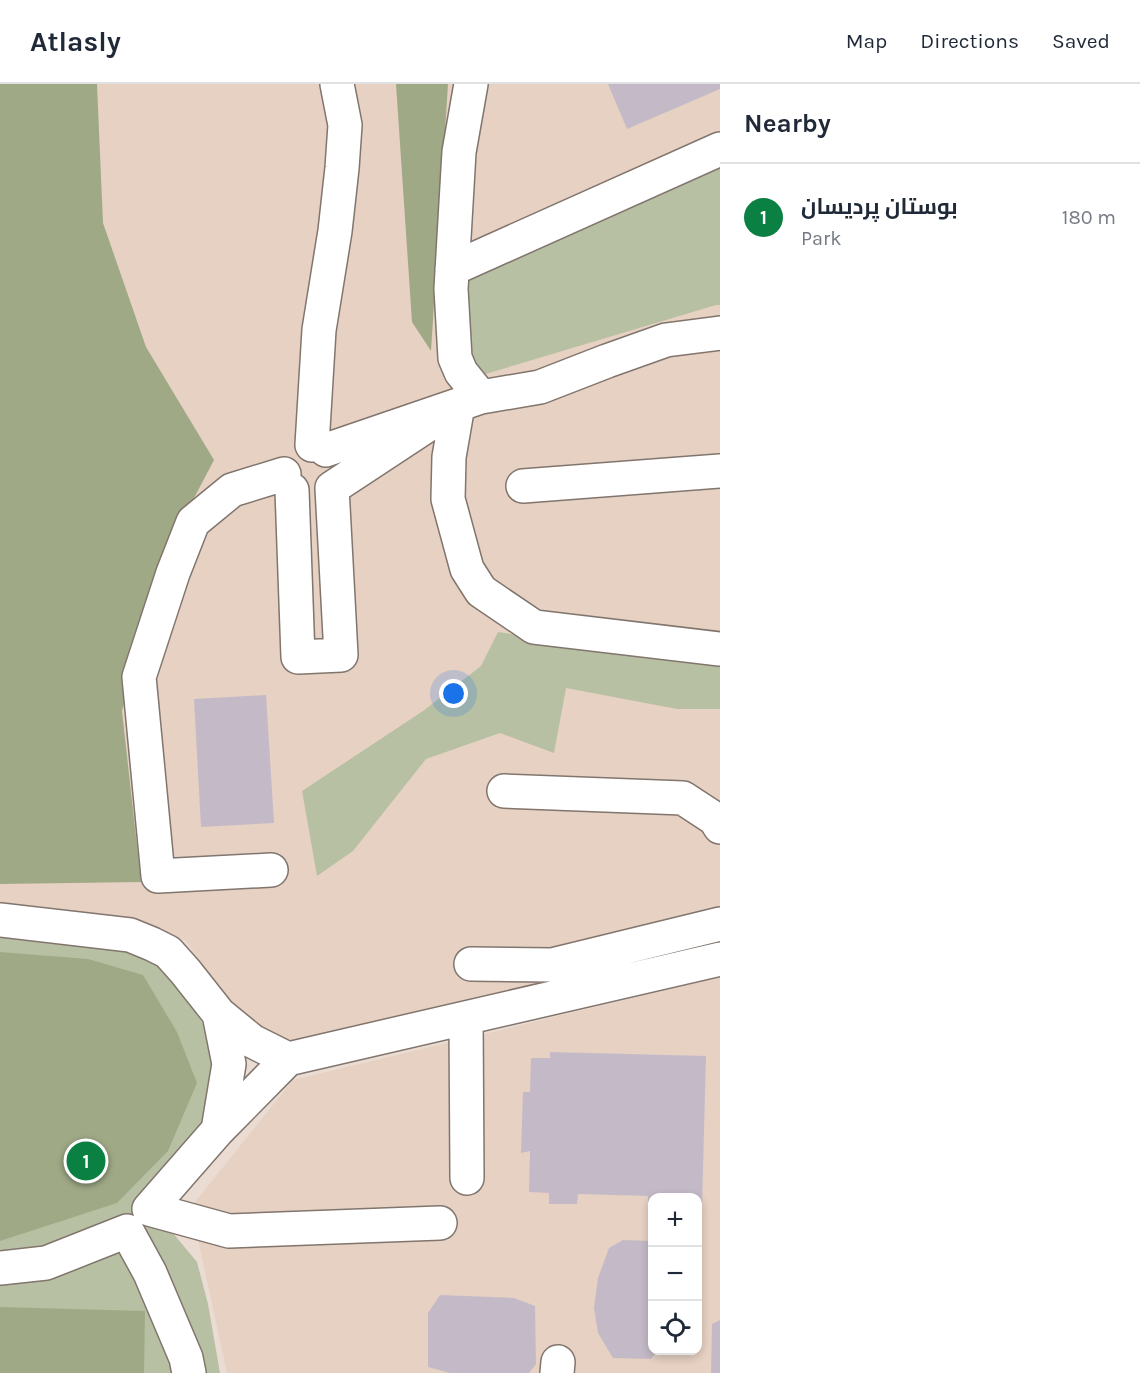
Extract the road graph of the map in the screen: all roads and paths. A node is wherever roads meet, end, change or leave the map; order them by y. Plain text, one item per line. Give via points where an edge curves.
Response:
1 (337, 84) edge
2 (471, 84) edge
3 (720, 149) edge
4 (452, 269) junction
5 (720, 333) edge
6 (470, 401) junction
7 (319, 447) junction
8 (720, 471) edge
9 (288, 482) junction
10 (523, 486) dead end
11 (332, 488) junction
12 (720, 649) edge
13 (504, 791) dead end
14 (720, 827) edge
15 (270, 870) dead end
16 (0, 920) edge
17 (720, 924) edge
18 (720, 959) edge
19 (471, 964) dead end
20 (219, 1014) junction
21 (466, 1018) junction
22 (288, 1059) junction
23 (218, 1130) junction
24 (467, 1178) dead end
25 (440, 1223) dead end
26 (0, 1268) edge
27 (189, 1373) edge

1 - 7 lane via 345,125 320,330
2 - 4 lane via 459,152
3 - 4 lane
4 - 6 lane via 455,358
5 - 6 lane via 666,340 540,387
6 - 7 lane
6 - 11 lane
6 - 12 lane via 449,457 448,499 467,569 481,591 534,627
7 - 9 lane via 301,447 288,457
7 - 11 lane via 336,463
8 - 10 lane
9 - 11 lane via 299,496 307,498 317,498
9 - 11 lane via 298,657 341,655
9 - 15 lane via 232,490 193,522 139,676 158,876
13 - 14 lane via 683,798 715,819
16 - 20 lane via 130,935 153,944 168,952
17 - 19 lane via 552,965
18 - 21 lane
20 - 22 lane via 252,1041
20 - 23 lane via 229,1064
21 - 22 lane
21 - 24 lane
22 - 23 lane
23 - 25 lane via 148,1209 229,1231
26 - 27 lane via 46,1263 127,1231 150,1273

